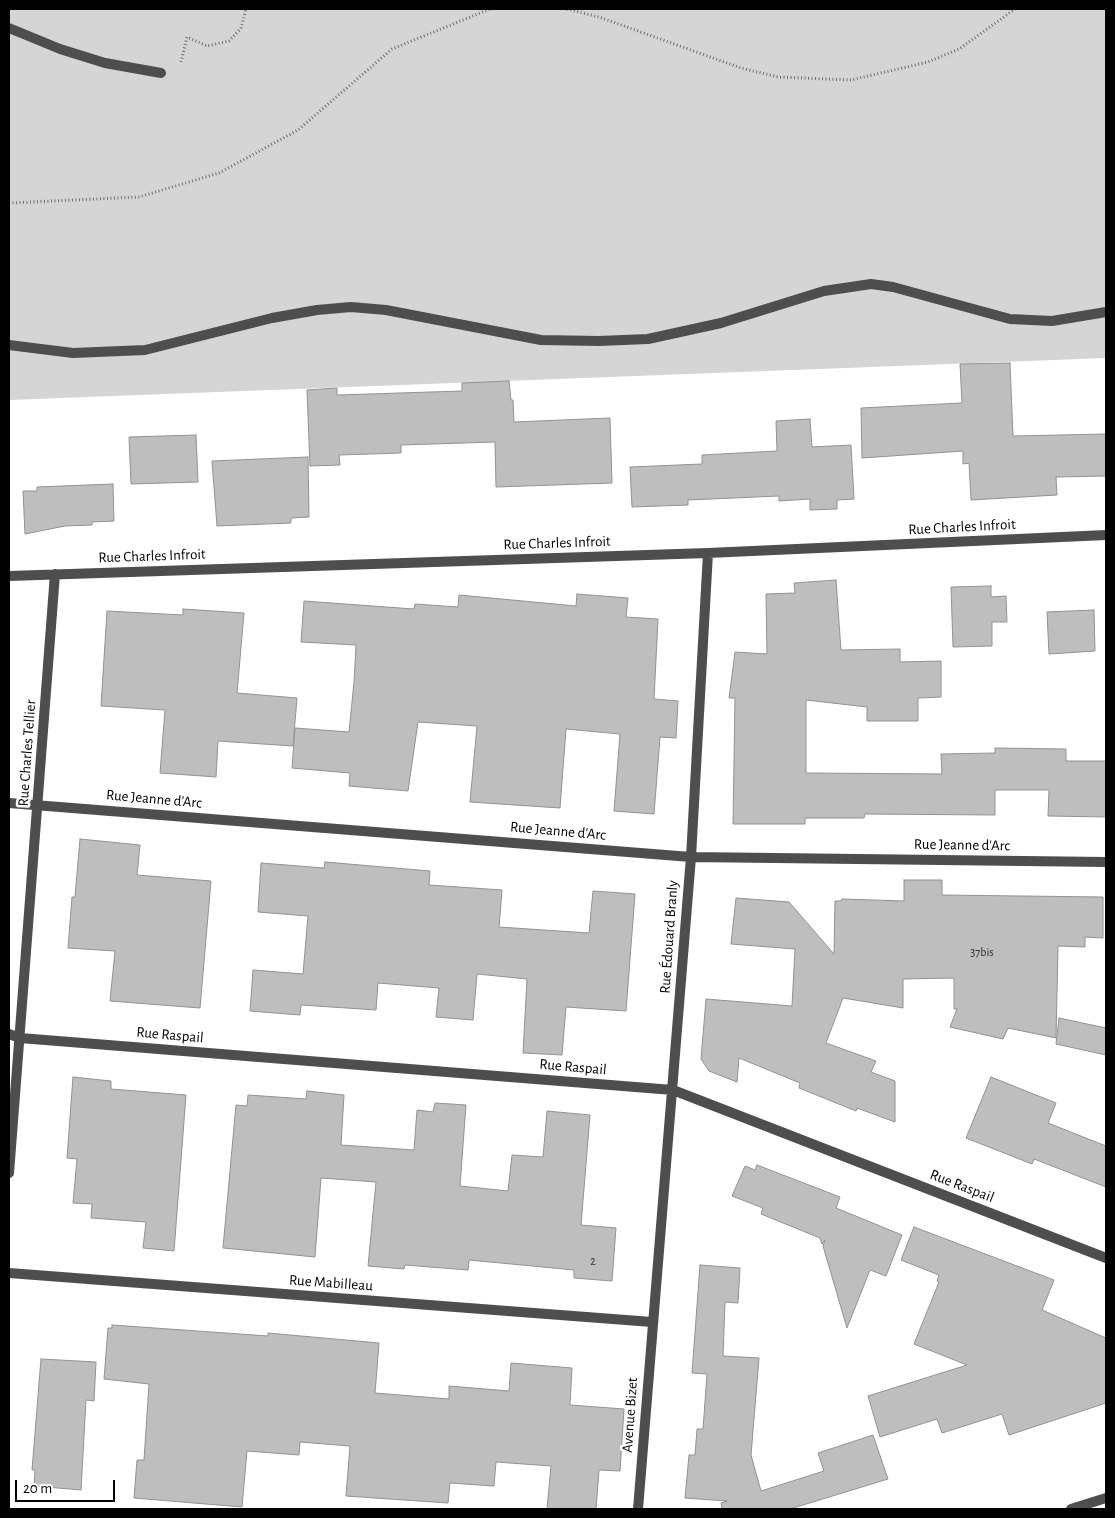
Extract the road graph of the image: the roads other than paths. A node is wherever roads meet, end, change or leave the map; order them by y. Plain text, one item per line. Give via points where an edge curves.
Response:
1 (9, 28) edge
2 (161, 74) road end
3 (1106, 312) edge
4 (9, 345) edge
5 (1106, 535) edge
6 (708, 553) junction
7 (55, 574) junction
8 (9, 576) edge
9 (9, 803) edge
10 (38, 805) junction
11 (690, 857) junction
12 (1106, 862) edge
13 (9, 1034) edge
14 (20, 1038) junction
15 (673, 1090) junction
16 (9, 1173) edge
17 (1106, 1258) edge
18 (9, 1273) edge
19 (652, 1322) junction
20 (1106, 1498) edge
21 (638, 1509) edge
22 (1071, 1509) edge

1 - 2 street via 105,63
3 - 4 street via 1052,321 1010,319 872,284 824,291 721,323 648,338 542,340 386,310 352,307 272,318 137,351 73,353
5 - 6 street, Rue Charles Infroit
6 - 7 street, Rue Charles Infroit
6 - 11 street, Rue Édouard Branly
7 - 8 street, Rue Charles Infroit
7 - 10 street, Rue Charles Tellier
9 - 10 street, Rue Jeanne d'Arc
10 - 11 street, Rue Jeanne d'Arc
10 - 14 street, Rue Charles Tellier
11 - 12 street, Rue Jeanne d'Arc
11 - 15 street, Rue Édouard Branly
13 - 14 street, Rue Raspail
14 - 15 street, Rue Raspail
14 - 16 street, Rue Charles Tellier
15 - 17 street, Rue Raspail
15 - 19 street, Rue Édouard Branly
18 - 19 street, Rue Mabilleau
19 - 21 street, Avenue Bizet
20 - 22 street

